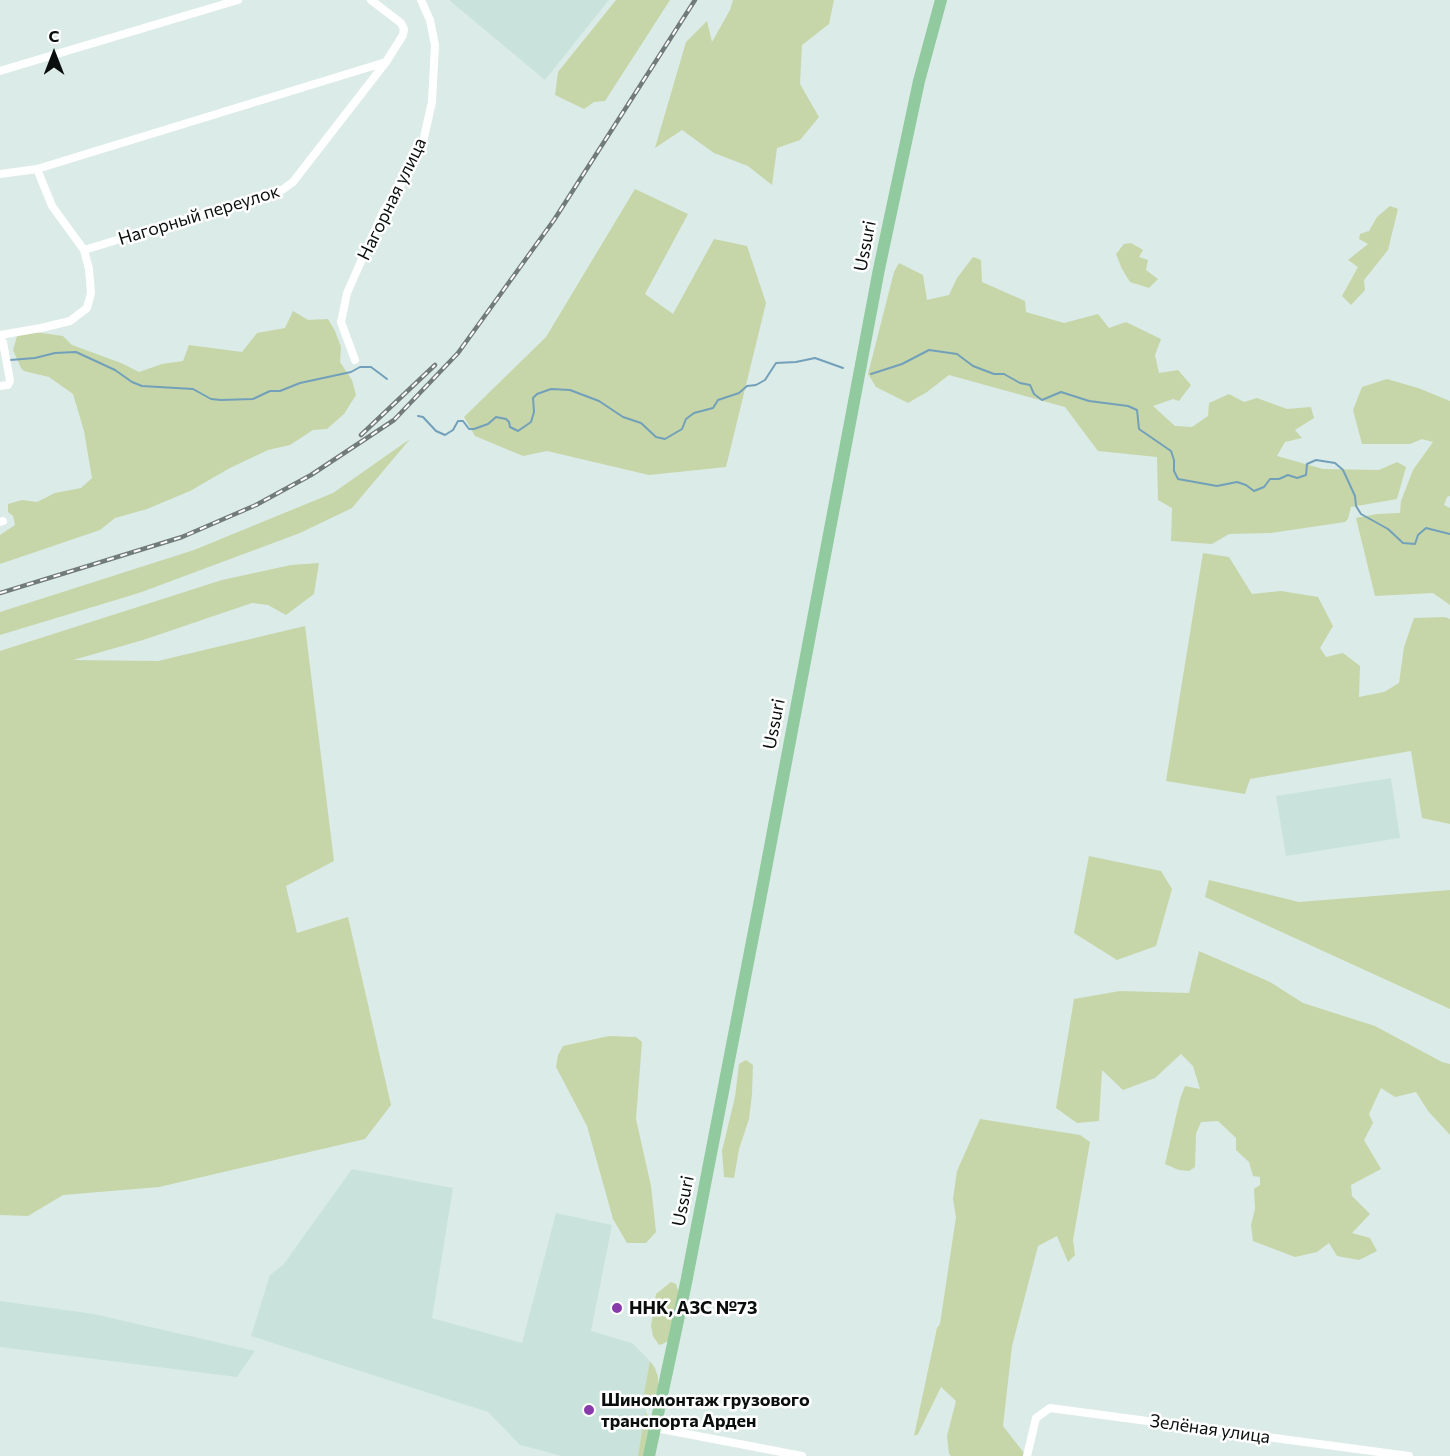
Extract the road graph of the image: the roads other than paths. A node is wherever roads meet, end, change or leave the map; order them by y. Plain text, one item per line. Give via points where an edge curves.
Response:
1 (238, 0) edge
2 (371, 0) edge
3 (422, 0) edge
4 (941, 0) edge
5 (386, 62) junction
6 (0, 71) edge
7 (37, 168) junction
8 (0, 174) edge
9 (84, 250) junction
10 (0, 338) edge
11 (355, 360) dead end
12 (4, 386) edge
13 (656, 1428) junction
14 (650, 1456) edge
15 (802, 1456) edge
16 (1027, 1456) edge
17 (1409, 1456) edge

1 - 6 street
2 - 5 street, Нагорный переулок via 404,29
3 - 11 street, Нагорная улица via 435,45 429,117 413,165 383,212 346,293 341,321
4 - 13 highway, Ussuri via 883,246
5 - 7 street
5 - 9 street, Нагорный переулок via 288,187
7 - 8 street
7 - 9 street via 52,206
9 - 10 street via 91,293 87,308 70,321
10 - 12 street via 10,377
13 - 14 highway, Ussuri
13 - 15 street
16 - 17 street, Зелёная улица via 1036,1418 1050,1408

